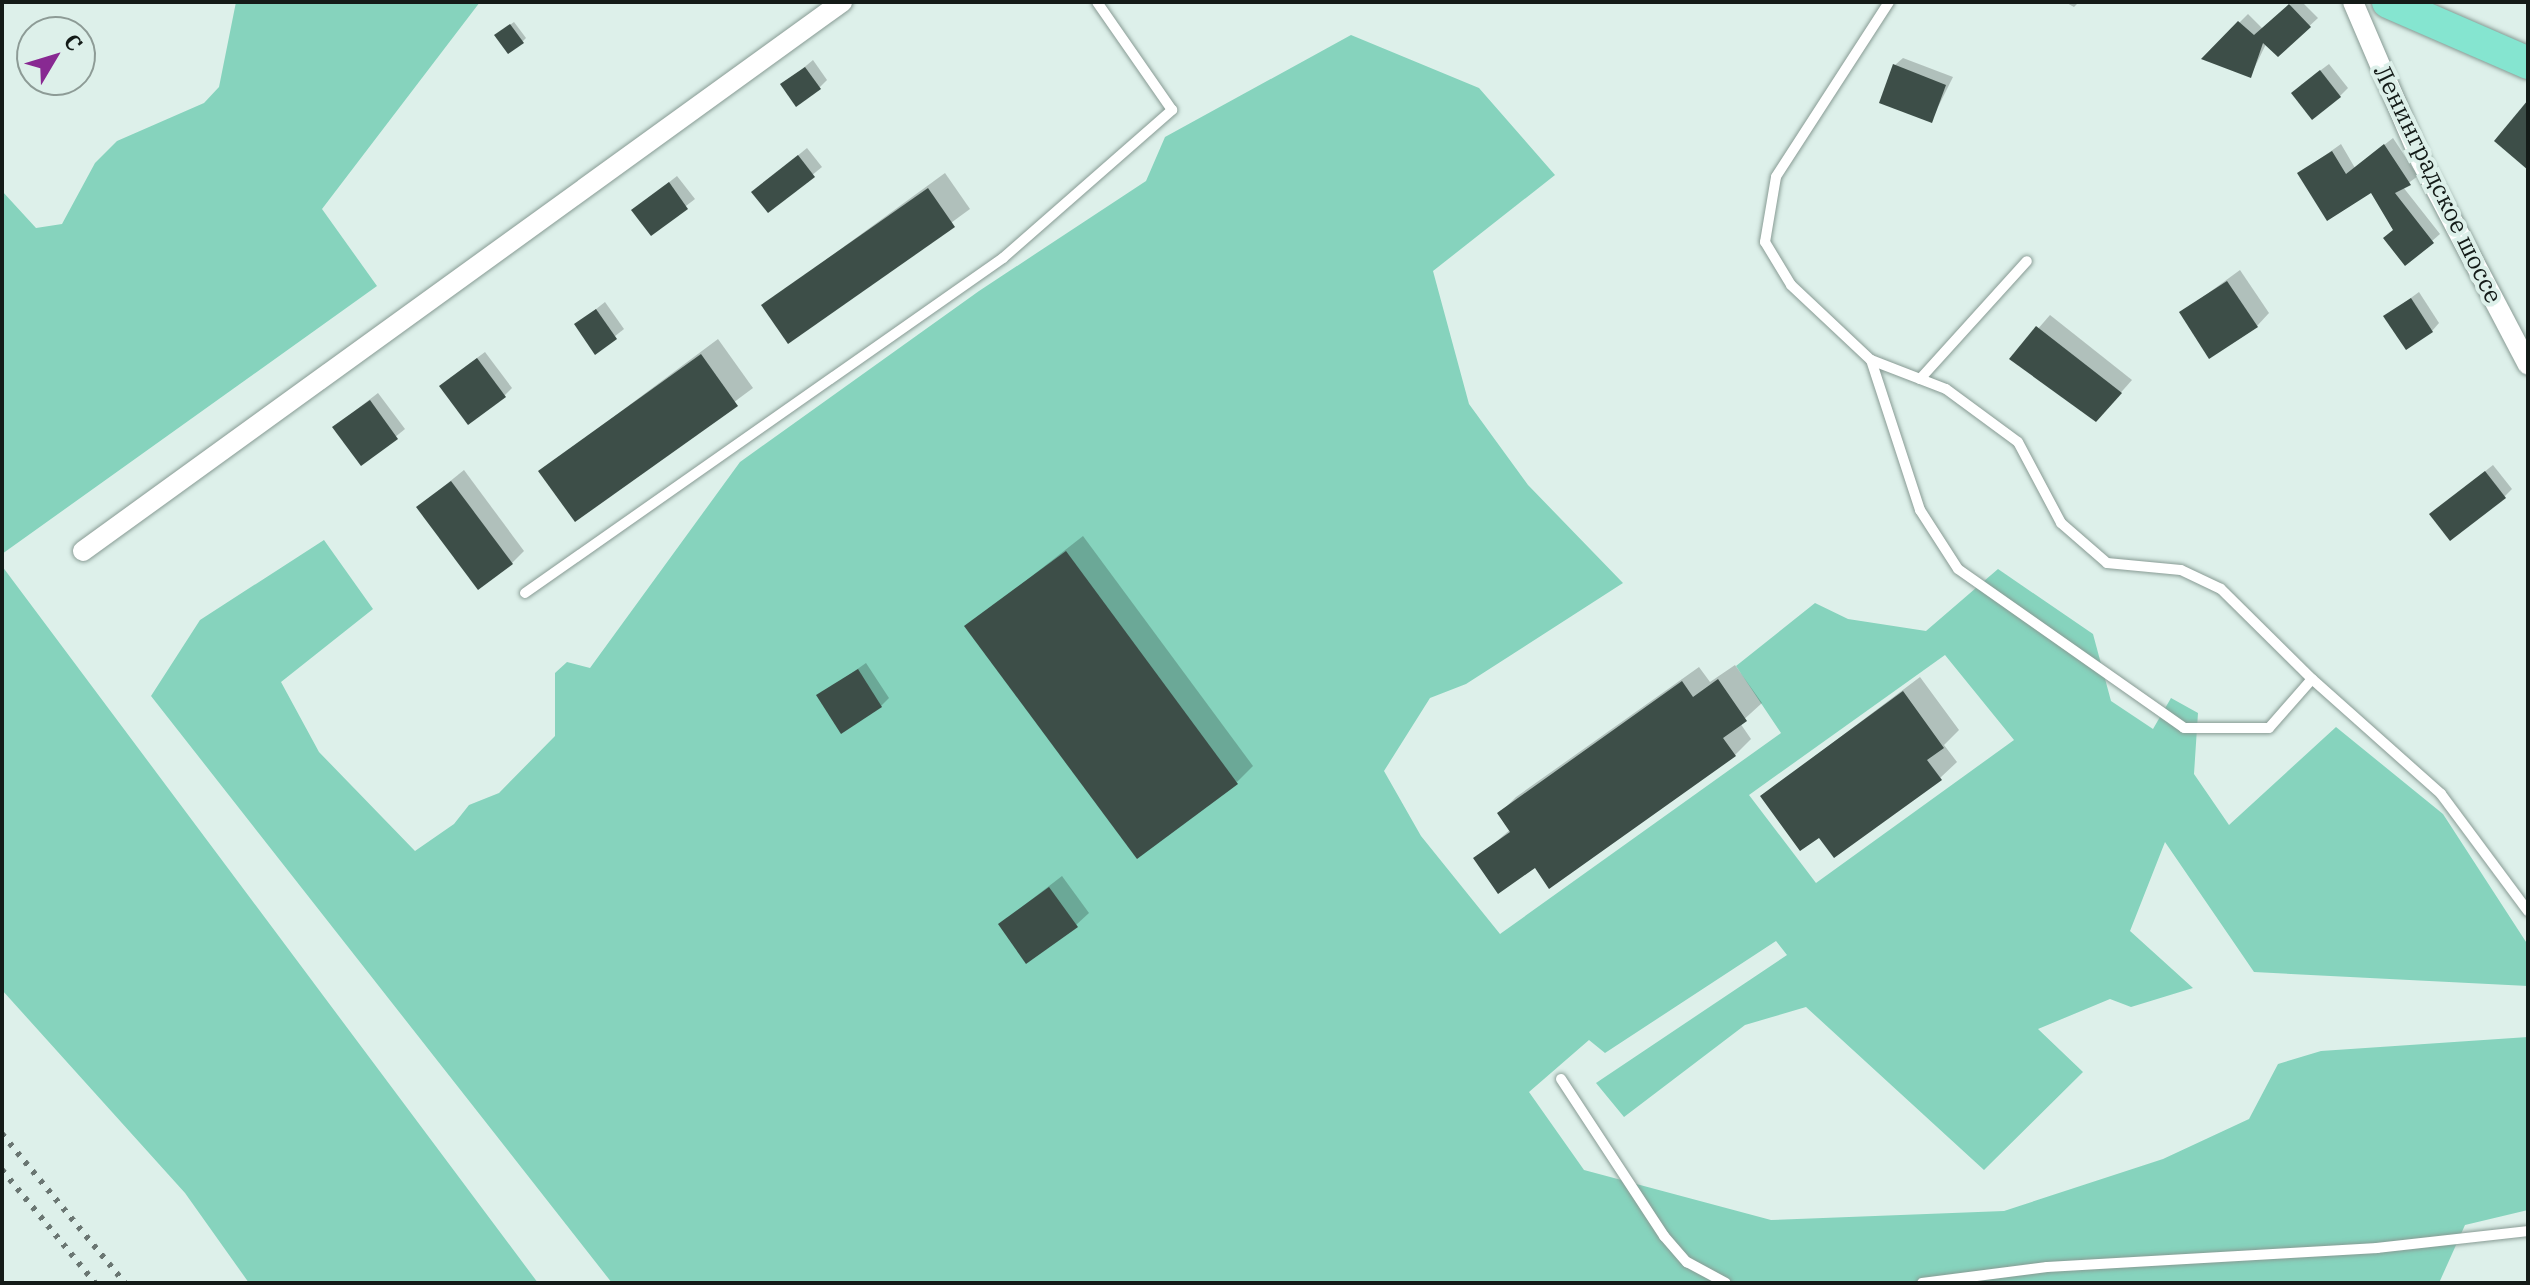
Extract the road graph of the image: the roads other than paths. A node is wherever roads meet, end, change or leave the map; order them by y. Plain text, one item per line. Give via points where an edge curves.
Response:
1 (842, 2) edge
2 (1097, 2) edge
3 (1889, 2) edge
4 (2353, 2) edge
5 (2388, 2) edge
6 (2528, 63) edge
7 (2027, 261) dead end
8 (1871, 360) junction
9 (2528, 365) edge
10 (1920, 379) junction
11 (83, 551) dead end
12 (525, 593) dead end
13 (2312, 679) junction
14 (2528, 911) edge
15 (1561, 1079) dead end
16 (2528, 1231) edge
17 (1726, 1283) edge
18 (1922, 1283) edge

1 - 11 street
2 - 12 lane via 1172,110 1003,258
3 - 8 lane via 1776,177 1765,242 1791,285
4 - 9 street, Ленинградское шоссе via 2421,161
5 - 6 main road
7 - 10 lane
8 - 10 lane
8 - 13 lane via 1920,510 1958,569 2184,728 2269,728
10 - 13 lane via 1946,389 2018,442 2061,523 2107,563 2181,570 2210,582
13 - 14 lane via 2441,794
15 - 17 lane via 1664,1236 1687,1262
16 - 18 lane via 2377,1248 2047,1267

